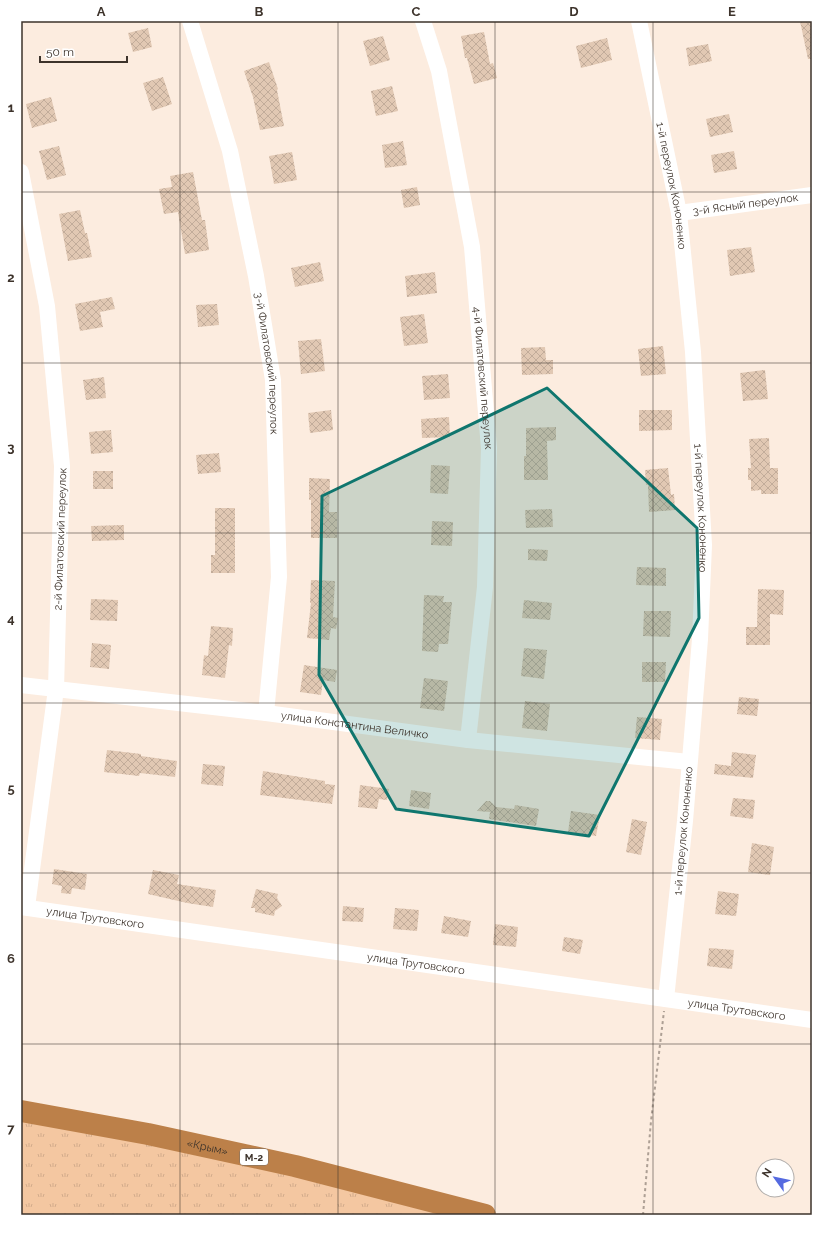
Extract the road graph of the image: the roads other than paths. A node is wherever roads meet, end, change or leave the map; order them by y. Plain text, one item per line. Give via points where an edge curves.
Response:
1 (190, 21) edge
2 (423, 21) edge
3 (639, 21) edge
4 (21, 172) edge
5 (812, 195) edge
6 (679, 213) junction
7 (21, 685) edge
8 (56, 689) junction
9 (266, 713) junction
10 (468, 740) junction
11 (689, 762) junction
12 (24, 907) edge
13 (666, 999) junction
14 (812, 1020) edge
15 (21, 1111) edge
16 (485, 1215) edge

1 - 9 street, 3-й Филатовский переулок via 230,151 256,276 273,380 279,577
2 - 10 street, 4-й Филатовский переулок via 439,71 472,247 489,448 486,587
3 - 6 street, 1-й переулок Кононенко
4 - 8 street, 2-й Филатовский переулок via 47,306 62,466
5 - 6 street, 3-й Ясный переулок
6 - 11 street, 1-й переулок Кононенко via 693,352 704,544 700,639
7 - 8 street, улица Константина Величко
8 - 9 street, улица Константина Величко
8 - 12 street, 2-й Филатовский переулок
9 - 10 street, улица Константина Величко
10 - 11 street, улица Константина Величко
11 - 13 street, 1-й переулок Кононенко
12 - 13 street, улица Трутовского
13 - 14 street, улица Трутовского
15 - 16 highway, «Крым» / М-2 via 148,1134 295,1166

